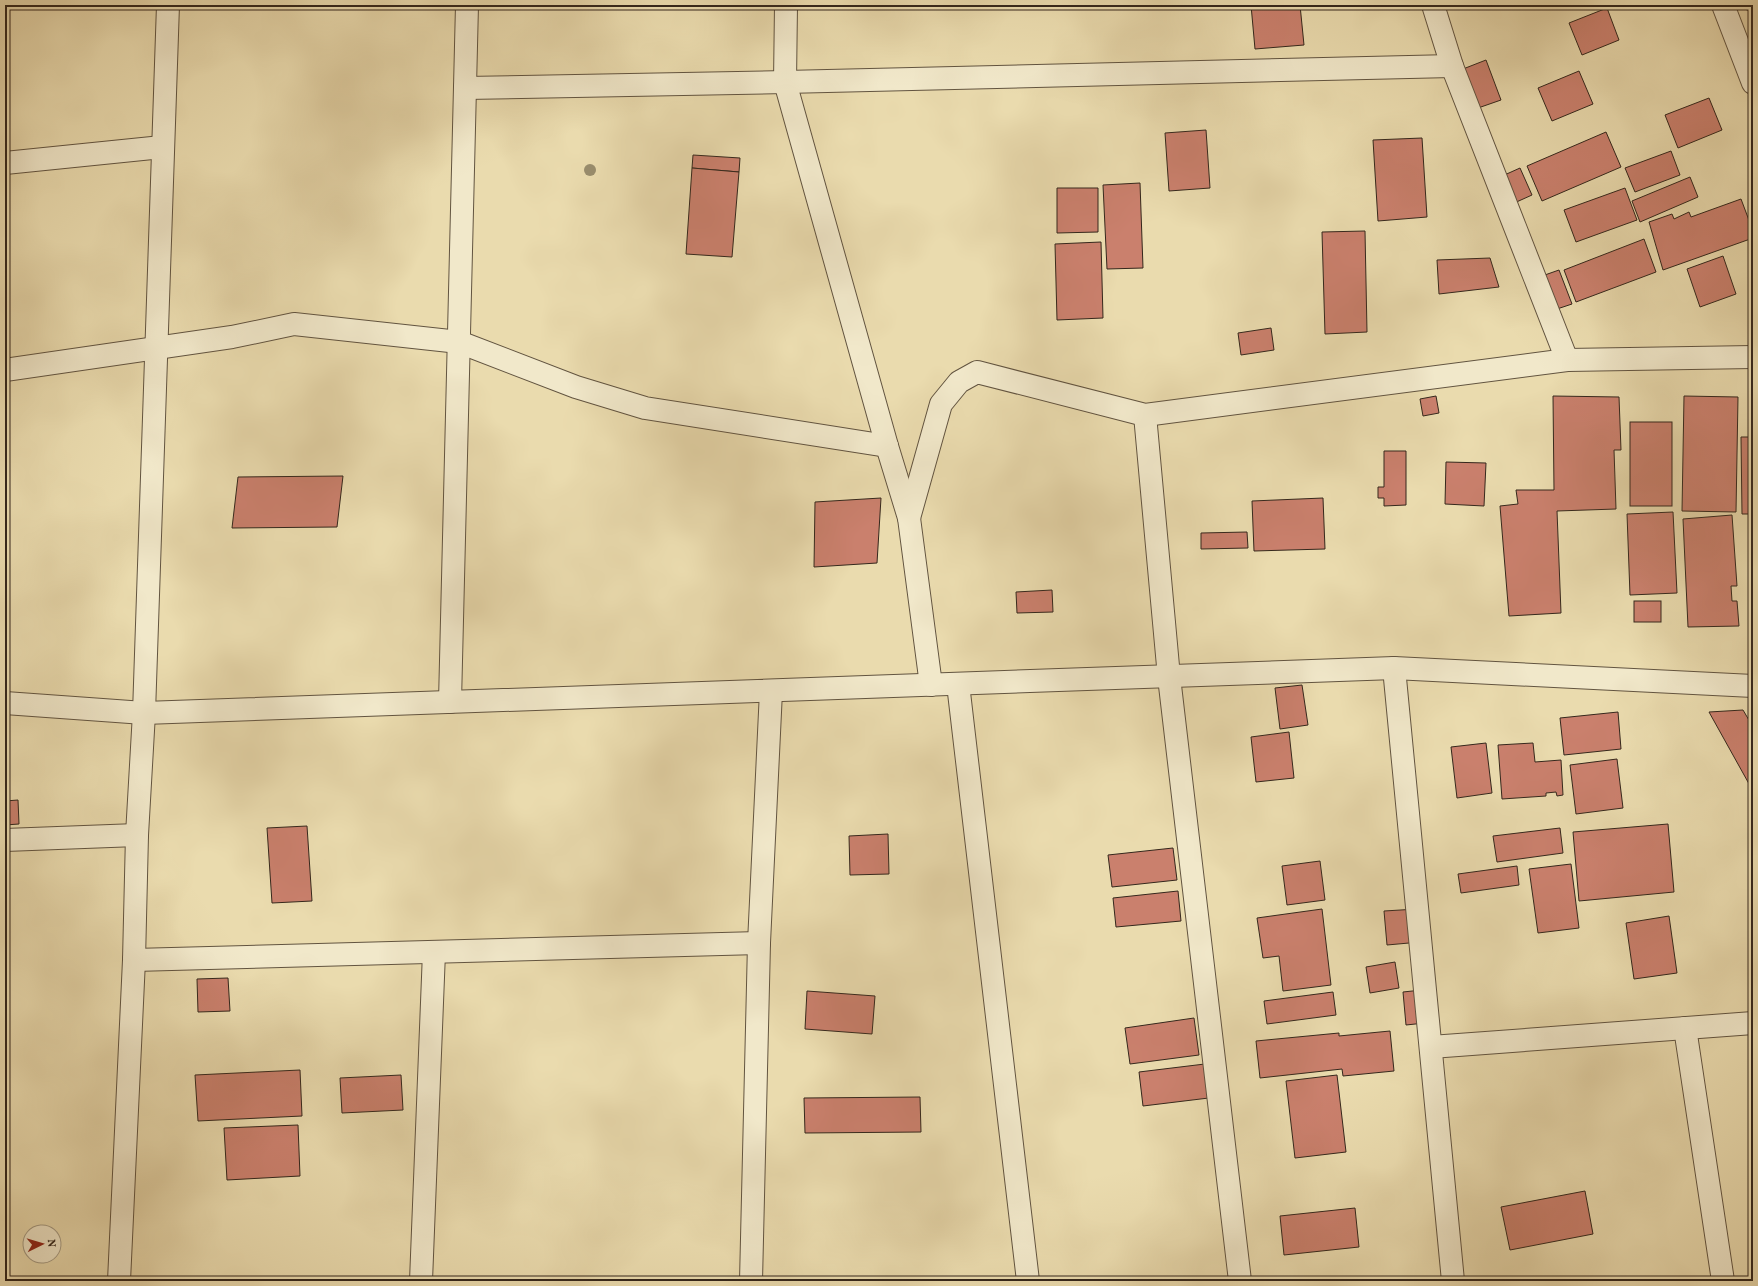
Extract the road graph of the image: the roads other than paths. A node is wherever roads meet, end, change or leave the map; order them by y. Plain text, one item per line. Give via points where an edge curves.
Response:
1 (168, 5) edge
2 (467, 5) edge
3 (786, 5) edge
4 (1433, 5) edge
5 (1723, 5) edge
6 (1452, 66) junction
7 (785, 82) junction
8 (1753, 84) edge
9 (465, 88) junction
10 (162, 147) junction
11 (5, 163) edge
12 (458, 342) junction
13 (156, 349) junction
14 (1753, 357) edge
15 (1567, 360) junction
16 (5, 370) edge
17 (1145, 415) junction
18 (887, 446) junction
19 (909, 518) junction
20 (1394, 668) junction
21 (1169, 677) junction
22 (958, 684) junction
23 (931, 685) junction
24 (1753, 686) edge
25 (771, 691) junction
26 (450, 702) junction
27 (5, 703) edge
28 (144, 713) junction
29 (137, 835) junction
30 (5, 840) edge
31 (759, 943) junction
32 (434, 952) junction
33 (134, 960) junction
34 (1753, 1023) edge
35 (1685, 1028) junction
36 (1430, 1048) junction
37 (119, 1281) edge
38 (421, 1281) edge
39 (751, 1281) edge
40 (1028, 1281) edge
41 (1240, 1281) edge
42 (1453, 1281) edge
43 (1723, 1281) edge

1 - 10 street
2 - 9 street
3 - 7 street
4 - 6 street
5 - 8 street
6 - 7 street
6 - 15 street
7 - 9 street
7 - 18 street
9 - 12 street
10 - 11 street
10 - 13 street
12 - 13 street via 294,324 232,338
12 - 18 street via 576,387 645,408
12 - 26 street
13 - 16 street
13 - 28 street
14 - 15 street
15 - 17 street
17 - 19 street via 977,372 959,382 941,404
17 - 21 street
18 - 19 street
19 - 23 street
20 - 21 street
20 - 24 street
20 - 36 street
21 - 22 street
21 - 41 street
22 - 23 street
22 - 40 street
23 - 25 street
25 - 26 street
25 - 31 street
26 - 28 street
27 - 28 street
28 - 29 street
29 - 30 street
29 - 33 street
31 - 32 street
31 - 39 street
32 - 33 street
32 - 38 street
33 - 37 street
34 - 35 street
35 - 36 street
35 - 43 street
36 - 42 street

